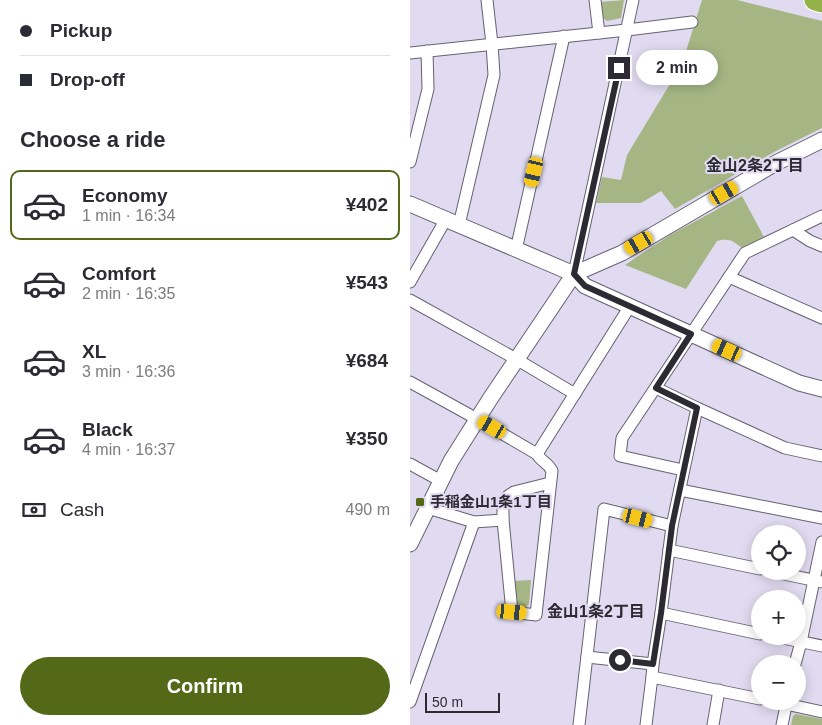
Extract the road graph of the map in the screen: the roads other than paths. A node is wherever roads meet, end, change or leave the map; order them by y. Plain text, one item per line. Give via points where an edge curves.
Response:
1 (487, 0) edge
2 (595, 0) edge
3 (633, 0) edge
4 (815, 0) edge
5 (822, 2) edge
6 (692, 22) dead end
7 (627, 30) junction
8 (599, 33) junction
9 (564, 36) junction
10 (492, 44) junction
11 (427, 51) junction
12 (410, 52) edge
13 (822, 140) edge
14 (410, 162) edge
15 (410, 204) edge
16 (822, 216) edge
17 (452, 222) junction
18 (793, 230) junction
19 (822, 246) edge
20 (516, 250) junction
21 (574, 274) junction
22 (730, 277) junction
23 (410, 282) edge
24 (410, 300) edge
25 (630, 306) junction
26 (822, 318) edge
27 (691, 334) junction
28 (516, 359) junction
29 (410, 382) edge
30 (656, 388) junction
31 (822, 388) edge
32 (574, 394) junction
33 (697, 408) junction
34 (477, 419) junction
35 (537, 454) junction
36 (822, 456) edge
37 (410, 464) edge
38 (683, 470) junction
39 (441, 481) junction
40 (550, 483) junction
41 (680, 490) junction
42 (428, 508) junction
43 (822, 518) edge
44 (503, 520) junction
45 (474, 522) junction
46 (672, 526) junction
47 (822, 542) edge
48 (410, 544) edge
49 (669, 550) junction
50 (751, 567) edge
51 (818, 581) edge
52 (661, 613) junction
53 (806, 624) edge
54 (751, 632) edge
55 (806, 643) edge
56 (822, 646) edge
57 (587, 657) junction
58 (653, 664) junction
59 (652, 677) junction
60 (414, 679) edge
61 (719, 690) junction
62 (751, 697) edge
63 (410, 702) edge
64 (806, 708) edge
65 (785, 710) edge
66 (822, 712) edge
67 (579, 725) edge
68 (646, 725) edge
69 (713, 725) edge
70 (782, 725) edge

1 - 10 street
2 - 8 street
3 - 7 street
4 - 5 highway
6 - 7 street
7 - 8 street
7 - 21 street
8 - 9 street
9 - 10 street
9 - 20 street
10 - 11 street
10 - 17 street via 494,75
11 - 12 street
11 - 14 street via 428,89
13 - 21 street via 776,163 622,253
15 - 17 street
16 - 18 street
17 - 20 street
17 - 23 street
18 - 19 street
18 - 22 street via 746,253
20 - 21 street
21 - 25 street via 585,286
21 - 28 street
22 - 26 street
22 - 27 street
24 - 28 street
25 - 27 street
25 - 32 street
27 - 30 street
27 - 31 street via 798,383
28 - 32 street
28 - 34 street
29 - 34 street
30 - 33 street
30 - 38 street via 622,438 620,456
32 - 35 street
33 - 36 street via 785,448
33 - 38 street
34 - 35 street
34 - 39 street
35 - 40 street via 552,471
37 - 39 street
38 - 41 street
39 - 42 street
40 - 44 street via 508,496 503,503
40 - 44 street via 536,615 512,612
41 - 43 street
41 - 46 street
42 - 45 street
42 - 48 street
44 - 45 street
45 - 60 street
46 - 49 street
46 - 57 street via 604,509
47 - 51 street
49 - 50 street
49 - 52 street
51 - 53 street
52 - 54 street
52 - 58 street
55 - 56 street
57 - 58 street
57 - 67 street
58 - 59 street
59 - 61 street
59 - 68 street
60 - 63 street
61 - 62 street
61 - 69 street
64 - 66 street
65 - 70 street

